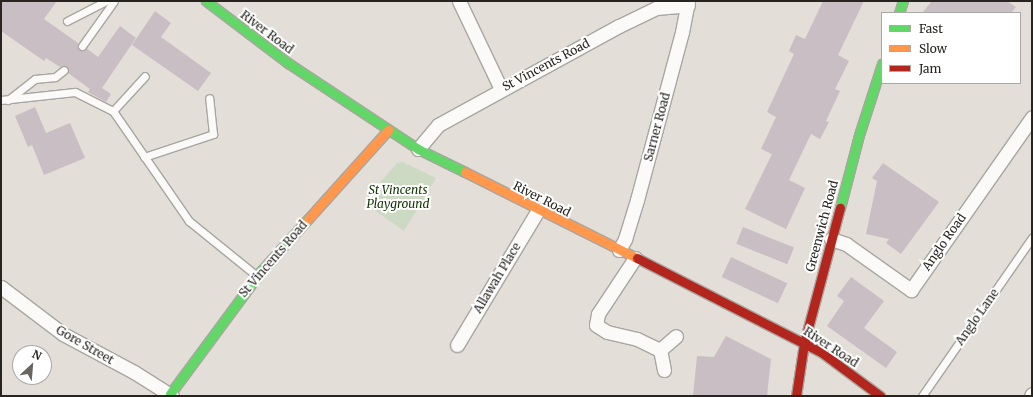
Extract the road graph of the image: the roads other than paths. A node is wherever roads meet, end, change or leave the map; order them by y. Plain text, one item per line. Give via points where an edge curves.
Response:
1 (106, 1) edge
2 (114, 1) edge
3 (206, 1) edge
4 (460, 1) edge
5 (903, 1) edge
6 (688, 3) edge
7 (899, 12) edge
8 (67, 21) dead end
9 (82, 46) dead end
10 (881, 67) edge
11 (64, 70) dead end
12 (145, 76) dead end
13 (501, 89) junction
14 (209, 98) dead end
15 (4, 100) edge
16 (112, 111) junction
17 (1032, 117) edge
18 (388, 130) junction
19 (418, 149) junction
20 (144, 158) junction
21 (538, 210) junction
22 (1032, 238) edge
23 (831, 239) junction
24 (619, 250) junction
25 (634, 258) junction
26 (257, 276) junction
27 (1, 287) edge
28 (676, 336) dead end
29 (804, 343) junction
30 (457, 345) dead end
31 (660, 350) junction
32 (664, 370) dead end
33 (170, 395) edge
34 (796, 396) edge
35 (880, 396) edge
36 (922, 396) edge

1 - 8 lane
2 - 9 lane
3 - 18 main road, River Road via 288,63
4 - 13 street
5 - 7 main road
6 - 13 street, St Vincents Road via 656,8
6 - 24 street, Sarner Road via 635,205
10 - 23 main road, Greenwich Road via 859,135
11 - 15 lane via 55,77 35,78
12 - 16 lane
13 - 19 street, St Vincents Road via 438,124
14 - 20 lane via 213,134
15 - 16 lane via 75,92
16 - 20 lane
17 - 23 street, Anglo Road via 911,290 846,244
18 - 19 main road, River Road
18 - 26 main road, St Vincents Road
19 - 21 main road, River Road
20 - 26 lane via 189,221
21 - 24 main road, River Road
21 - 30 street, Allawah Place
22 - 36 lane, Anglo Lane
23 - 29 main road, Greenwich Road
24 - 25 main road, River Road
25 - 29 main road, River Road
25 - 31 street via 598,314 596,325 606,332 637,339
26 - 33 main road, St Vincents Road
27 - 33 street, Gore Street via 63,334
28 - 31 street
29 - 34 main road, Greenwich Road
29 - 35 main road, River Road via 826,355
31 - 32 street

